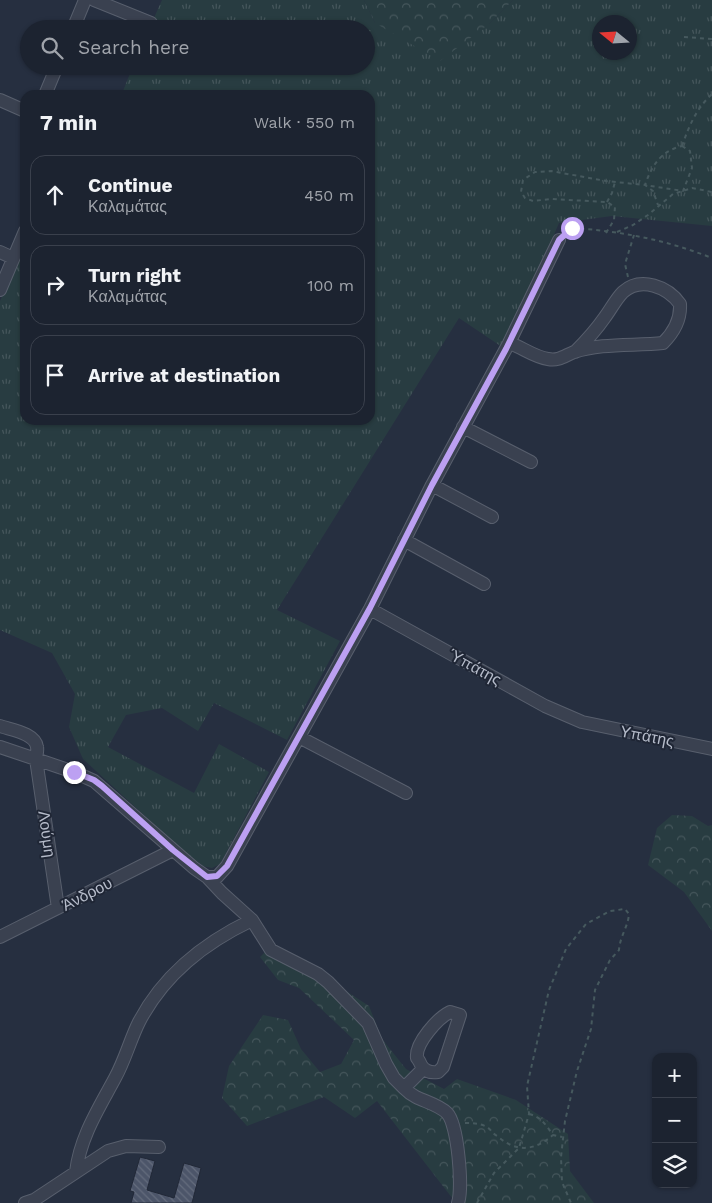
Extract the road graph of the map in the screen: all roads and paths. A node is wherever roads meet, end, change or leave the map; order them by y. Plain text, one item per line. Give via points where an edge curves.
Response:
1 (86, 0) edge
2 (94, 0) edge
3 (77, 20) edge
4 (144, 20) edge
5 (684, 37) dead end
6 (712, 39) edge
7 (52, 75) edge
8 (46, 90) edge
9 (712, 94) edge
10 (0, 100) edge
11 (20, 109) edge
12 (682, 146) junction
13 (615, 182) junction
14 (646, 185) junction
15 (683, 191) junction
16 (712, 192) edge
17 (607, 202) junction
18 (658, 205) junction
19 (617, 232) junction
20 (606, 233) junction
21 (634, 236) junction
22 (559, 240) joint
23 (20, 242) edge
24 (0, 252) edge
25 (13, 258) junction
26 (712, 258) edge
27 (629, 289) junction
28 (0, 290) edge
29 (509, 343) junction
30 (575, 352) junction
31 (463, 427) junction
32 (531, 462) dead end
33 (432, 485) junction
34 (492, 517) dead end
35 (404, 540) junction
36 (484, 584) dead end
37 (370, 608) junction
38 (582, 722) joint
39 (0, 726) edge
40 (299, 737) junction
41 (0, 747) edge
42 (712, 749) edge
43 (36, 759) junction
44 (406, 792) dead end
45 (173, 850) junction
46 (207, 877) junction
47 (58, 908) junction
48 (252, 920) junction
49 (0, 937) edge
50 (423, 1069) junction
51 (404, 1088) junction
52 (529, 1114) junction
53 (454, 1123) junction
54 (553, 1135) junction
55 (563, 1137) junction
56 (159, 1147) dead end
57 (519, 1148) junction
58 (76, 1172) junction
59 (25, 1203) edge
60 (458, 1203) edge
61 (477, 1203) edge
62 (571, 1203) edge

1 - 3 street
2 - 4 street
5 - 6 path
7 - 8 street
9 - 12 path via 696,112
10 - 11 street
12 - 14 path via 662,155 650,171
12 - 15 path via 690,151 692,168
13 - 14 path
13 - 17 path
13 - 17 path via 543,171 528,176 521,186 525,198 533,201
14 - 15 path
14 - 18 path via 653,191
15 - 16 path via 692,188
15 - 18 path
17 - 20 path via 615,207 614,220
18 - 19 path via 648,215
19 - 20 path
19 - 21 path
20 - 22 path via 572,228
21 - 26 path
21 - 27 path via 625,264
22 - 29 street
23 - 25 street
24 - 25 street
25 - 28 street
27 - 30 street
27 - 30 street via 654,284 677,300 680,312 671,335 663,342
29 - 30 street via 547,359 559,360
29 - 31 street
31 - 32 street
31 - 33 street
33 - 34 street
33 - 35 street
35 - 36 street
35 - 37 street
37 - 38 street, Ύπάτης via 545,706
37 - 40 street
38 - 42 street, Υπάτης
39 - 43 street, Λούμη via 28,736 35,742
40 - 44 street
40 - 46 street via 227,866 217,876
41 - 43 street
43 - 45 street via 94,780
43 - 47 street, Λούμη
45 - 46 street
45 - 47 street, Άνδρου
46 - 48 street
47 - 49 street, Άνδρου
48 - 51 street via 271,950 318,974 368,1023 390,1071
48 - 58 street via 184,963 149,1003 83,1140
50 - 50 street via 432,1073 443,1067 460,1015 450,1012 442,1015 423,1039 417,1059
50 - 51 street
51 - 53 street via 414,1097 434,1104
52 - 54 path via 545,1122
52 - 55 path via 527,1086 550,990 566,949 586,924 610,911 625,909 629,914 628,924 620,939 619,950 610,960 596,990 591,1029 577,1071
52 - 57 path
53 - 57 path via 487,1126 508,1145
53 - 60 street via 461,1189
54 - 55 path
54 - 57 path via 534,1147
55 - 62 path via 560,1157 562,1182
56 - 58 street via 126,1146 108,1151
57 - 61 path via 494,1174
58 - 59 street

